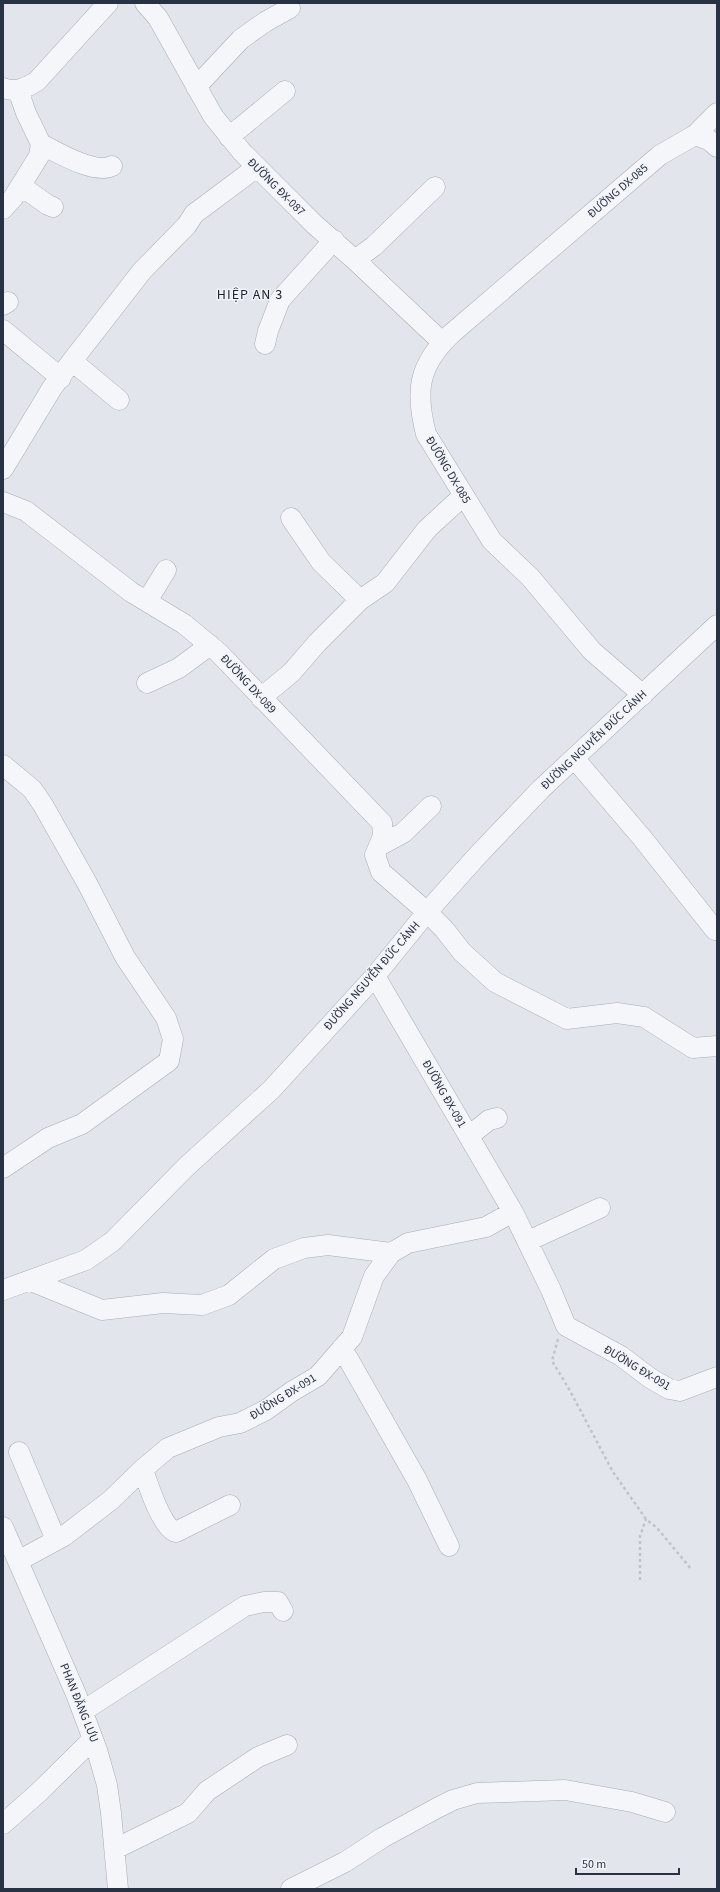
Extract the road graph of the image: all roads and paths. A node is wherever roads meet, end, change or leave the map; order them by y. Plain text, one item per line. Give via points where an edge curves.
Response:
1 (108, 3) edge
2 (145, 3) edge
3 (290, 8) dead end
4 (196, 88) junction
5 (285, 91) dead end
6 (9, 94) edge
7 (717, 114) edge
8 (695, 135) junction
9 (229, 137) junction
10 (41, 144) junction
11 (717, 148) edge
12 (112, 166) dead end
13 (256, 167) junction
14 (21, 186) junction
15 (435, 187) dead end
16 (53, 207) dead end
17 (3, 209) edge
18 (334, 240) junction
19 (355, 260) junction
20 (3, 330) edge
21 (442, 342) junction
22 (265, 344) dead end
23 (72, 361) junction
24 (61, 378) junction
25 (119, 400) dead end
26 (3, 469) edge
27 (463, 496) junction
28 (3, 502) edge
29 (291, 518) dead end
30 (166, 570) dead end
31 (360, 600) junction
32 (149, 603) junction
33 (717, 625) edge
34 (210, 645) junction
35 (147, 683) dead end
36 (643, 695) junction
37 (262, 699) junction
38 (574, 758) junction
39 (3, 765) edge
40 (431, 806) dead end
41 (378, 846) junction
42 (427, 912) junction
43 (715, 930) dead end
44 (375, 976) junction
45 (717, 1046) edge
46 (497, 1118) dead end
47 (469, 1136) junction
48 (3, 1168) edge
49 (600, 1208) dead end
50 (513, 1212) junction
51 (528, 1241) junction
52 (391, 1253) junction
53 (31, 1281) junction
54 (3, 1290) edge
55 (563, 1319) junction
56 (342, 1348) junction
57 (717, 1377) edge
58 (19, 1452) dead end
59 (143, 1469) junction
60 (230, 1505) dead end
61 (646, 1519) junction
62 (3, 1527) edge
63 (56, 1540) junction
64 (449, 1546) dead end
65 (12, 1557) edge
66 (692, 1570) dead end
67 (640, 1580) dead end
68 (283, 1611) dead end
69 (83, 1711) junction
70 (93, 1739) junction
71 (287, 1745) dead end
72 (665, 1812) dead end
73 (3, 1824) edge
74 (115, 1849) junction
75 (118, 1889) edge
76 (291, 1889) edge

1 - 6 street via 37,81
2 - 4 street, ĐƯỜNG ĐX-087 via 158,18
3 - 4 street via 242,39
4 - 9 street, ĐƯỜNG ĐX-087
5 - 9 street
6 - 10 street via 26,113
7 - 8 street, ĐƯỜNG DX-085
8 - 11 street via 709,140
8 - 21 street, ĐƯỜNG DX-085 via 660,155
9 - 13 street, ĐƯỜNG ĐX-087
10 - 12 street via 69,158 98,168
10 - 14 street via 39,156
13 - 18 street, ĐƯỜNG ĐX-087
13 - 23 street via 194,214 187,225 142,271
14 - 16 street
14 - 17 street
15 - 19 street via 374,246
18 - 19 street, ĐƯỜNG ĐX-087
18 - 22 street via 280,300
19 - 21 street, ĐƯỜNG ĐX-087
20 - 24 street
21 - 27 street, ĐƯỜNG DX-085 via 424,370 420,386 421,415 426,434
23 - 24 street
23 - 25 street
24 - 26 street via 52,388
27 - 31 street via 427,529 385,583
27 - 36 street, ĐƯỜNG DX-085 via 492,541 530,578 592,652
28 - 32 street, ĐƯỜNG DX-089 via 26,511 124,588
29 - 31 street via 321,562
30 - 32 street
31 - 37 street via 292,672
32 - 34 street, ĐƯỜNG DX-089 via 184,624
33 - 36 street, ĐƯỜNG NGUYỄN ĐỨC CẢNH
34 - 35 street via 179,668
34 - 37 street, ĐƯỜNG DX-089
36 - 38 street, ĐƯỜNG NGUYỄN ĐỨC CẢNH
37 - 41 street, ĐƯỜNG DX-089 via 382,823 383,836
38 - 42 street, ĐƯỜNG NGUYỄN ĐỨC CẢNH via 541,789
38 - 43 street via 643,839
39 - 48 street via 32,789 43,805 87,882 125,957 166,1018 173,1039 169,1061 82,1124 48,1138
40 - 41 street via 403,833
41 - 42 street, ĐƯỜNG DX-089 via 375,855 381,872
42 - 44 street, ĐƯỜNG NGUYỄN ĐỨC CẢNH
42 - 45 street, ĐƯỜNG DX-089 via 462,952 495,982 567,1019 617,1013 644,1017 693,1048
44 - 47 street, ĐƯỜNG ĐX-091
44 - 53 street, ĐƯỜNG NGUYỄN ĐỨC CẢNH via 271,1090 186,1166 113,1241 86,1260
46 - 47 street via 489,1120
47 - 50 street, ĐƯỜNG ĐX-091
49 - 51 street
50 - 51 street, ĐƯỜNG ĐX-091
50 - 52 street, ĐƯỜNG ĐX-091 via 486,1226 415,1241
51 - 55 street, ĐƯỜNG ĐX-091
52 - 53 street via 328,1245 304,1248 274,1259 229,1295 202,1304 163,1303 102,1310
52 - 56 street, ĐƯỜNG ĐX-091 via 374,1276 352,1337
53 - 54 street, ĐƯỜNG NGUYỄN ĐỨC CẢNH
55 - 57 street, ĐƯỜNG ĐX-091 via 566,1326 621,1356 669,1389 680,1391
55 - 61 path via 552,1361 613,1472
56 - 59 street, ĐƯỜNG ĐX-091 via 318,1376 266,1410 240,1423 219,1427 168,1448
56 - 64 street via 417,1480
58 - 63 street
59 - 60 street via 159,1510 173,1532
59 - 63 street, ĐƯỜNG ĐX-091 via 111,1500
61 - 66 path via 657,1528
61 - 67 path via 640,1536
62 - 65 street, PHAN ĐĂNG LƯU
63 - 65 street, ĐƯỜNG ĐX-091
65 - 69 street, PHAN ĐĂNG LƯU
68 - 69 street via 278,1602 245,1606
69 - 70 street, PHAN ĐĂNG LƯU
70 - 73 street via 38,1794
70 - 74 street, PHAN ĐĂNG LƯU via 107,1785
71 - 74 street via 258,1757 207,1791 188,1813
72 - 76 street via 632,1802 565,1790 477,1793 437,1808 345,1862
74 - 75 street, PHAN ĐĂNG LƯU

